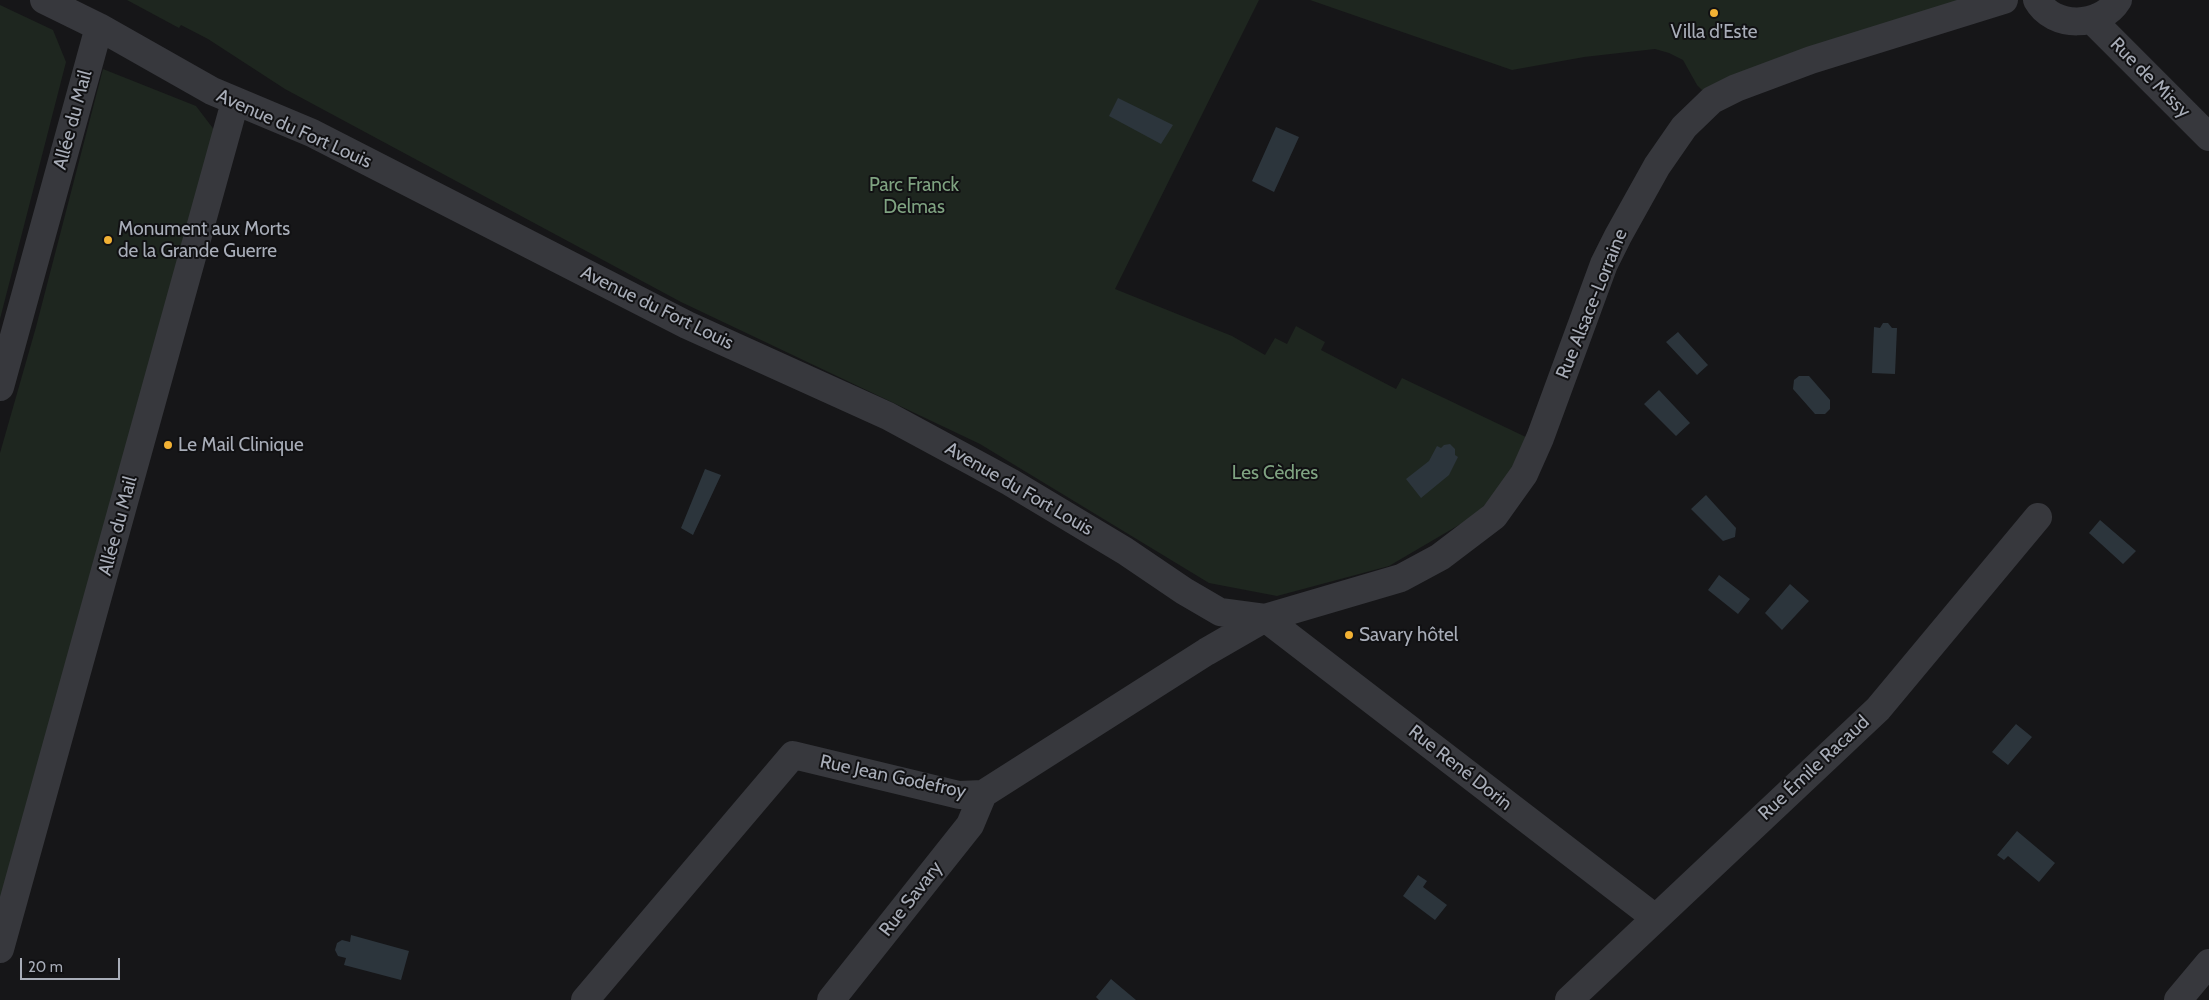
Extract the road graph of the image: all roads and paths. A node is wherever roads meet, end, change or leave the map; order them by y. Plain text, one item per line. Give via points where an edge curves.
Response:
1 (44, 0) edge
2 (2004, 0) edge
3 (2037, 0) edge
4 (2118, 0) edge
5 (2092, 20) junction
6 (99, 27) junction
7 (236, 102) junction
8 (2209, 137) edge
9 (0, 387) edge
10 (2038, 517) dead end
11 (1265, 618) junction
12 (983, 794) junction
13 (1654, 917) junction
14 (0, 949) edge
15 (2209, 963) edge
16 (585, 1000) edge
17 (831, 1000) edge
18 (1569, 1000) edge
19 (2178, 1000) edge

1 - 6 street, Avenue du Fort Louis
2 - 11 street, Rue Alsace-Lorraine via 1811,60 1712,100 1684,127 1668,150 1618,236 1604,264 1528,465 1494,516 1440,557 1401,578
3 - 5 street via 2063,20
4 - 5 street via 2104,14
5 - 8 street, Rue de Missy
6 - 7 street, Avenue du Fort Louis
6 - 9 street, Allée du Mail
7 - 11 street, Avenue du Fort Louis via 312,133 687,325 888,416 1010,482 1220,612
7 - 14 street, Allée du Mail
10 - 13 street, Rue Émile Racaud via 1878,708
11 - 12 street, Rue Jean Godefroy
11 - 13 street, Rue René Dorin
12 - 16 street, Rue Jean Godefroy via 959,795 793,755
12 - 17 street, Rue Savary via 970,825
13 - 18 street, Rue Émile Racaud
15 - 19 street

